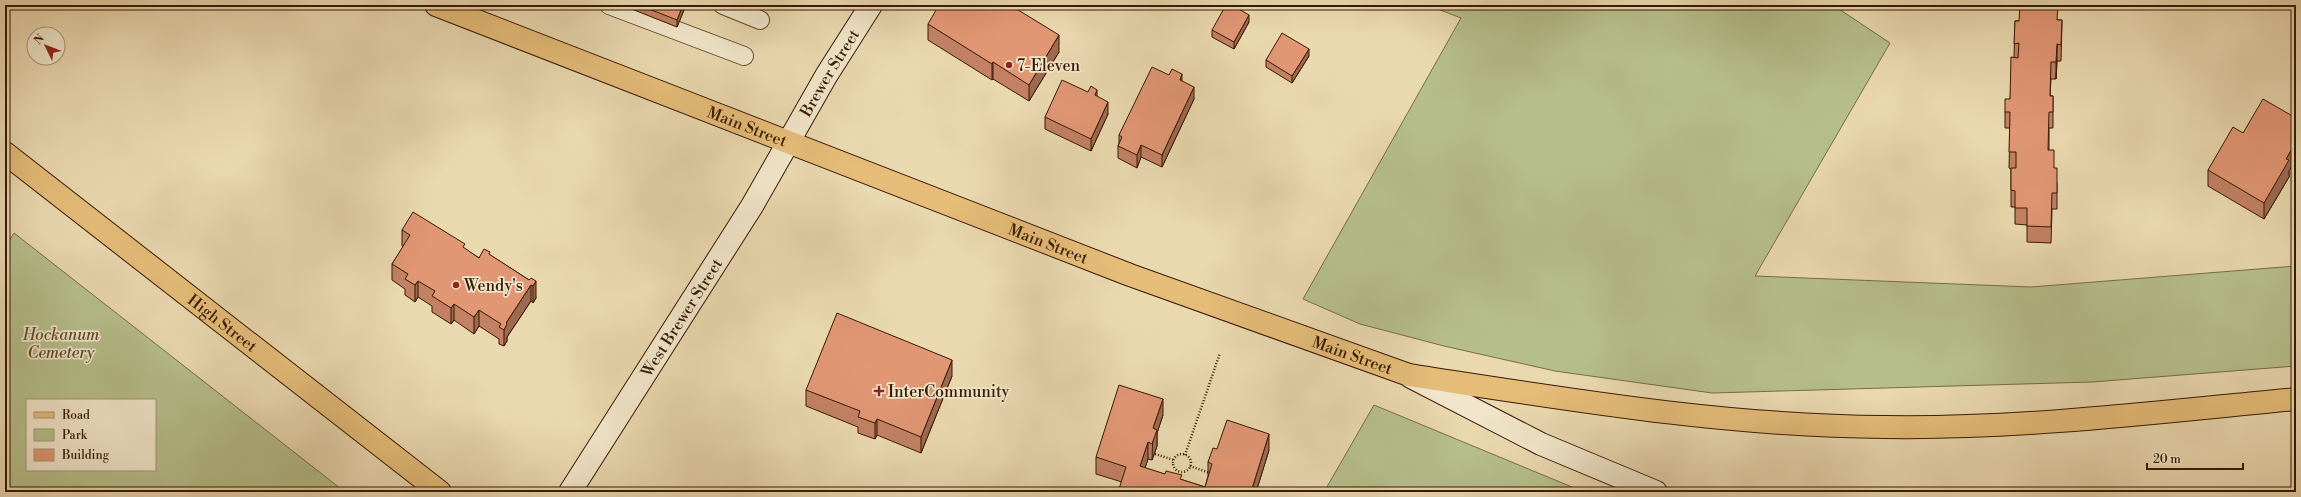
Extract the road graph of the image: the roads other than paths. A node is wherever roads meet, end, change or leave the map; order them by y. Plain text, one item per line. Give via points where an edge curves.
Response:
1 (436, 5) edge
2 (609, 5) edge
3 (723, 5) edge
4 (870, 5) edge
5 (760, 20) dead end
6 (744, 56) dead end
7 (790, 141) junction
8 (5, 153) edge
9 (1409, 375) junction
10 (2296, 399) edge
11 (440, 492) edge
12 (570, 492) edge
13 (1656, 492) edge

1 - 7 main road, Main Street via 705,111
2 - 6 lane
3 - 5 lane
4 - 7 main road, Brewer Street
7 - 9 main road, Main Street via 1130,274
7 - 12 main road, West Brewer Street via 752,206
8 - 11 main road, High Street
9 - 10 main road via 1570,400 1708,416 1884,428 2069,421
9 - 13 main road, Main Street via 1540,444

